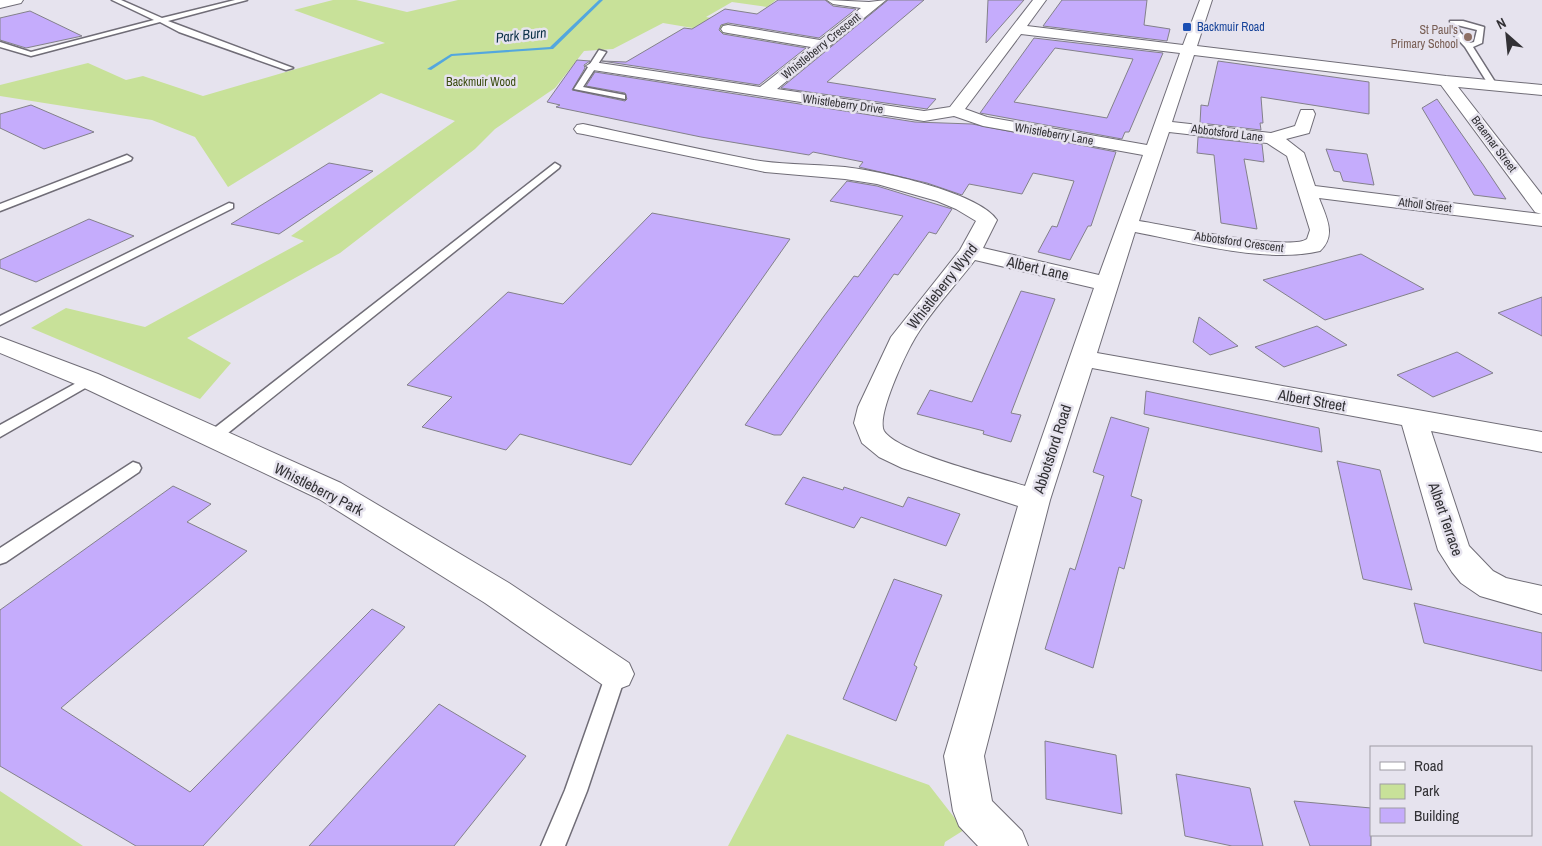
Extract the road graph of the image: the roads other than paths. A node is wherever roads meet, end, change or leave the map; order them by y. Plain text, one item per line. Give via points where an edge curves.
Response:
1 (17, 0) edge
2 (115, 0) edge
3 (833, 0) edge
4 (1040, 0) edge
5 (1206, 0) edge
6 (243, 3) edge
7 (875, 3) edge
8 (0, 4) edge
9 (161, 20) junction
10 (728, 29) dead end
11 (1017, 29) junction
12 (0, 44) edge
13 (824, 44) junction
14 (1468, 46) dead end
15 (1190, 50) junction
16 (602, 52) dead end
17 (593, 66) junction
18 (289, 68) dead end
19 (1446, 81) junction
20 (1493, 85) junction
21 (1542, 90) edge
22 (763, 92) junction
23 (622, 97) dead end
24 (955, 111) junction
25 (1307, 114) dead end
26 (1164, 126) junction
27 (583, 129) dead end
28 (1272, 138) junction
29 (1154, 152) junction
30 (127, 158) dead end
31 (555, 166) dead end
32 (1308, 190) junction
33 (229, 206) dead end
34 (0, 208) edge
35 (1542, 208) edge
36 (1542, 220) edge
37 (1129, 225) junction
38 (970, 252) junction
39 (1107, 284) junction
40 (0, 322) edge
41 (0, 344) edge
42 (1082, 358) junction
43 (89, 380) junction
44 (1413, 417) junction
45 (0, 432) edge
46 (213, 437) junction
47 (1542, 442) edge
48 (133, 468) dead end
49 (1035, 500) junction
50 (0, 557) edge
51 (1542, 600) edge
52 (616, 674) joint
53 (553, 846) edge
54 (1007, 846) edge

1 - 8 street
2 - 9 lane
3 - 7 street
4 - 11 street
5 - 15 street, Abbotsford Road
6 - 9 lane
7 - 13 street, Whistleberry Crescent
9 - 12 lane via 31,54
9 - 18 lane
10 - 13 street
11 - 15 street
11 - 24 street
13 - 22 street, Whistleberry Crescent
14 - 20 lane
15 - 19 street
15 - 26 street, Abbotsford Road
16 - 17 lane
17 - 22 street, Whistleberry Drive
17 - 23 lane via 578,89
19 - 20 street
19 - 35 street, Braemar Street
20 - 21 street
22 - 24 street, Whistleberry Drive via 924,116
24 - 29 street, Whistleberry Lane via 1006,125
25 - 28 street, Abbotsford Lane via 1304,129
26 - 28 street, Abbotsford Lane
26 - 29 street, Abbotsford Road
27 - 38 street, Whistleberry Wynd via 756,165 873,178 950,200 972,207 987,220
28 - 32 street, Abbotsford Crescent via 1295,153
29 - 37 street, Abbotsford Road
30 - 34 lane
31 - 46 lane
32 - 36 street, Atholl Street
32 - 37 street, Abbotsford Crescent via 1320,230 1319,239 1311,247 1298,250
33 - 40 lane
37 - 39 street, Abbotsford Road
38 - 39 street, Albert Lane
38 - 49 street, Whistleberry Wynd via 903,337 871,407 868,423 872,436 889,450 912,461
39 - 42 street, Abbotsford Road
41 - 43 street, Whistleberry Park
42 - 44 street, Albert Street
42 - 49 street, Abbotsford Road
43 - 45 lane
43 - 46 street, Whistleberry Park
44 - 47 street, Albert Street
44 - 51 street, Albert Terrace via 1454,550 1466,570 1494,589
46 - 52 street, Whistleberry Park via 330,491 497,593
48 - 50 lane
49 - 54 street, Abbotsford Road via 964,756 974,810
52 - 53 lane via 576,791

